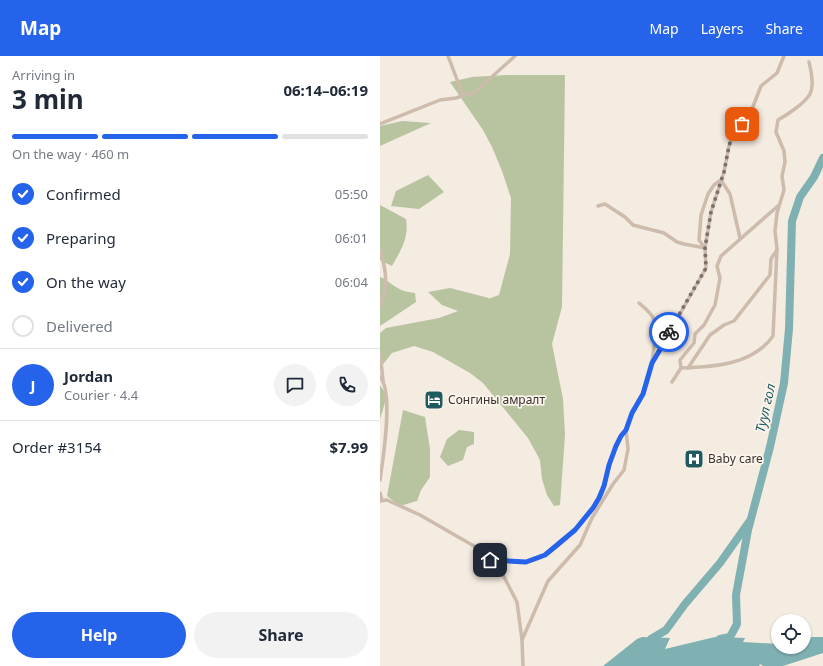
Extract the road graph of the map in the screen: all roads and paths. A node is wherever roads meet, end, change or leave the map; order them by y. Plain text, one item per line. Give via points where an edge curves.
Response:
1 (448, 56) edge
2 (515, 56) edge
3 (784, 56) edge
4 (809, 62) dead end
5 (466, 95) junction
6 (380, 124) edge
7 (721, 180) junction
8 (779, 204) junction
9 (598, 206) dead end
10 (740, 238) junction
11 (705, 248) junction
12 (777, 249) junction
13 (380, 250) edge
14 (639, 303) dead end
15 (380, 307) edge
16 (380, 354) edge
17 (652, 363) junction
18 (681, 368) junction
19 (688, 368) junction
20 (380, 377) edge
21 (384, 381) junction
22 (672, 382) dead end
23 (626, 430) junction
24 (380, 480) edge
25 (380, 493) edge
26 (381, 500) edge
27 (490, 560) junction
28 (522, 640) junction
29 (523, 666) edge

1 - 5 street via 460,90
2 - 5 street via 474,93
3 - 7 street via 777,73 761,86 749,117 734,131
4 - 8 street via 812,74 810,93 792,112 778,120 776,132 784,151 785,162 782,176 784,190
5 - 6 street via 440,100
7 - 10 street via 730,194
7 - 11 street via 711,212
7 - 11 street via 708,194 701,215 699,240
8 - 10 street
8 - 12 street via 775,231
9 - 11 street via 610,206 633,225 664,233 677,242
10 - 18 street via 720,256 717,266 720,278 715,305 704,325 695,334 694,343 680,360
11 - 17 street via 706,268
12 - 19 street via 771,259 770,275 734,321 710,335
12 - 19 street via 773,336 766,346 747,358 723,365
13 - 15 street via 386,287
14 - 17 street via 655,321
16 - 21 street
17 - 23 street via 643,394
18 - 19 street
18 - 22 street
20 - 21 street
21 - 24 street via 387,424
23 - 27 street via 616,446 599,498 575,530 555,548 533,560
23 - 28 street via 628,449 624,470 592,518 580,545 548,581
25 - 26 street
26 - 27 street via 387,500 420,514 474,546
27 - 28 street via 501,571 517,602
28 - 29 street

